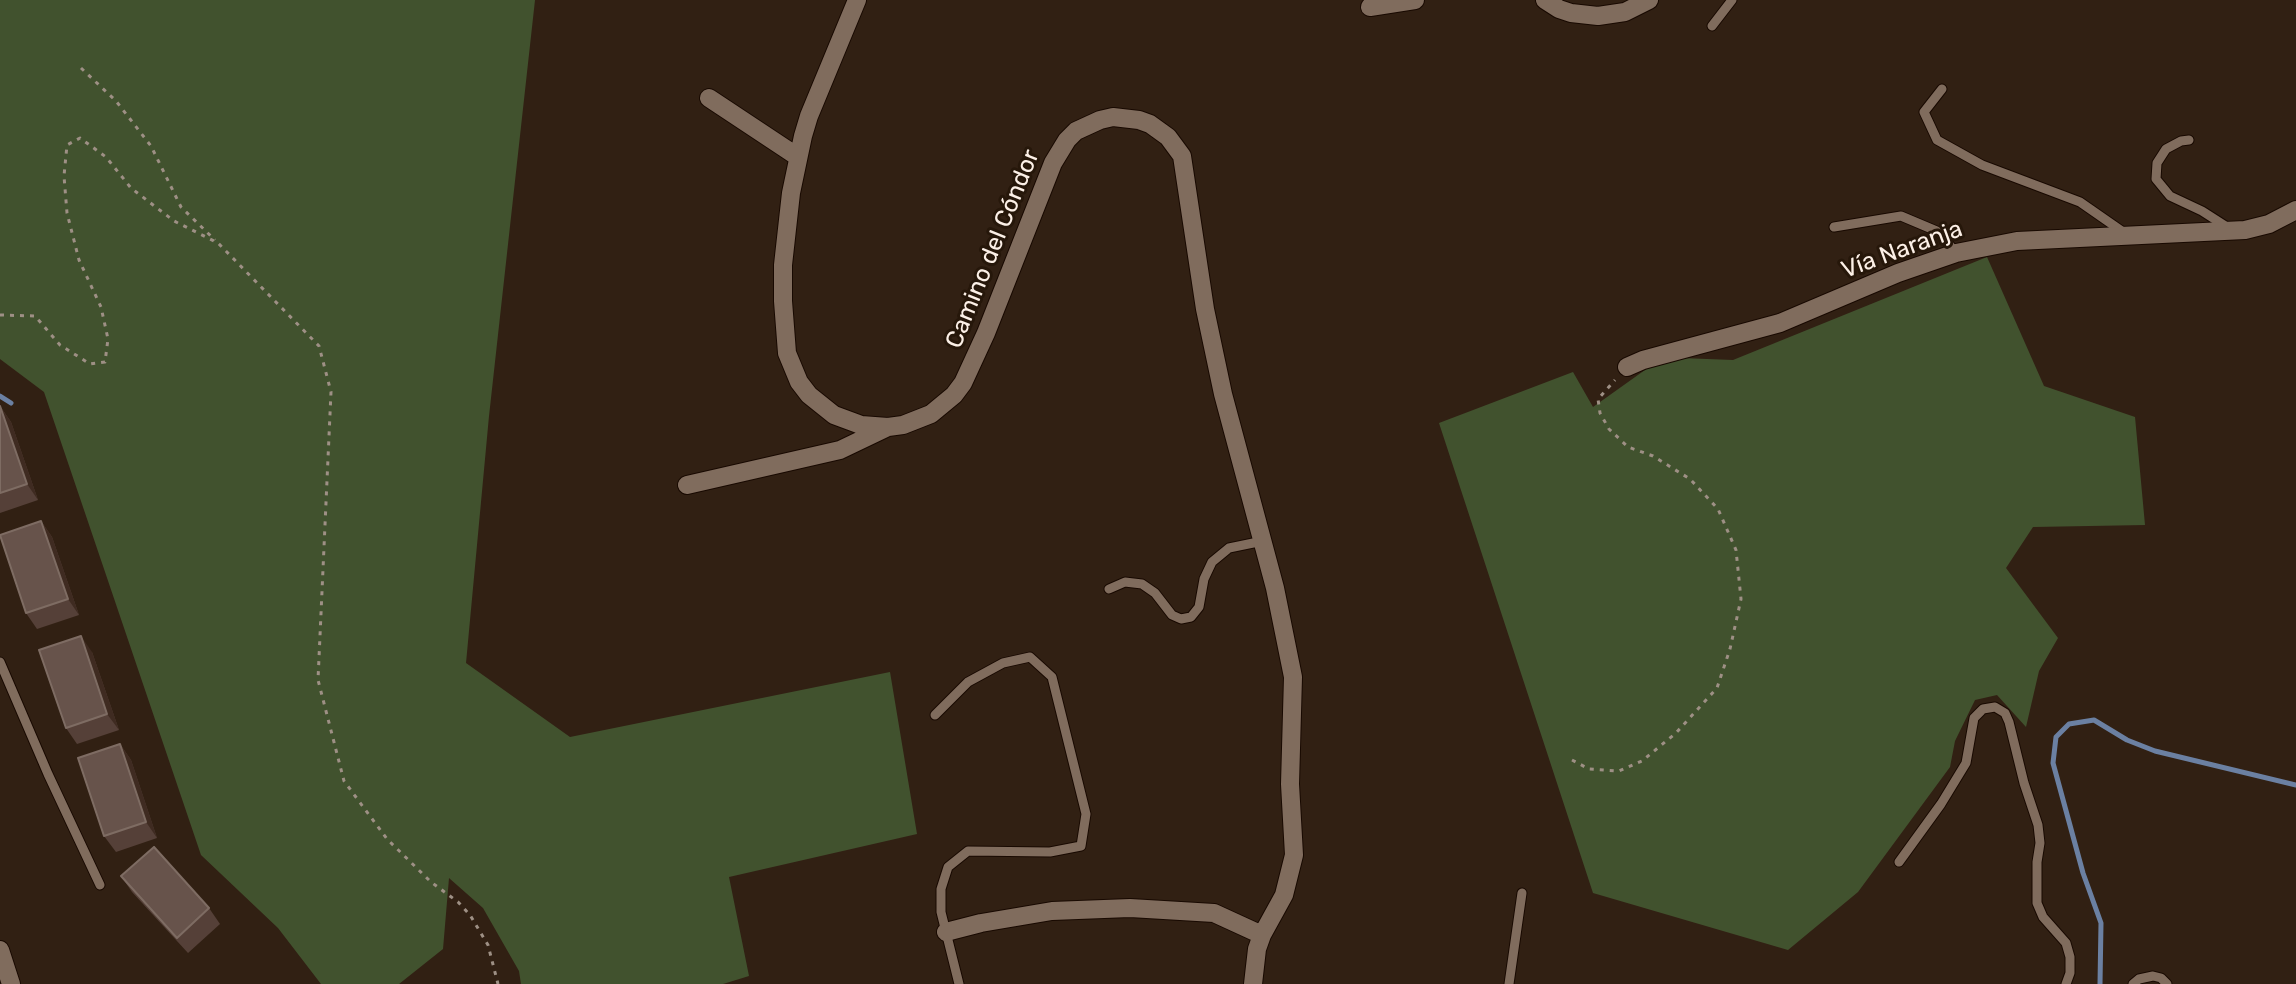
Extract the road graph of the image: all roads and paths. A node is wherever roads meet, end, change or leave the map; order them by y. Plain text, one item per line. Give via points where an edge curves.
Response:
1 (857, 0) edge
2 (1415, 0) edge
3 (1545, 0) edge
4 (1649, 0) edge
5 (1732, 0) edge
6 (1370, 7) dead end
7 (1712, 26) dead end
8 (81, 68) dead end
9 (1942, 89) dead end
10 (709, 98) dead end
11 (2189, 140) dead end
12 (798, 157) junction
13 (2296, 210) edge
14 (1834, 227) dead end
15 (2233, 231) junction
16 (2128, 235) junction
17 (218, 243) junction
18 (1956, 253) junction
19 (0, 315) edge
20 (1627, 367) joint
21 (888, 427) junction
22 (687, 485) dead end
23 (1263, 541) junction
24 (1109, 589) dead end
25 (0, 662) edge
26 (935, 715) dead end
27 (1572, 760) dead end
28 (1899, 862) dead end
29 (100, 885) dead end
30 (1522, 893) dead end
31 (946, 932) junction
32 (1262, 935) junction
33 (0, 950) edge
34 (11, 984) edge
35 (498, 984) edge
36 (959, 984) edge
37 (1253, 984) edge
38 (1509, 984) edge
39 (2066, 984) edge
40 (2133, 984) edge
41 (2167, 984) edge

1 - 12 street, Camino del Cóndor via 809,116
2 - 6 street
3 - 4 street via 1571,13 1598,16 1625,12
5 - 7 lane
8 - 17 path via 116,101 151,146 181,207
9 - 16 lane via 1924,112 1937,140 1982,165 2080,202
10 - 12 street
11 - 15 lane via 2166,149 2157,163 2156,179 2170,196
12 - 21 street, Camino del Cóndor via 783,265 787,353 799,382 821,406 848,421
13 - 15 street, Vía Naranja via 2269,224
14 - 18 lane via 1901,216 1939,232
15 - 16 street, Vía Naranja
16 - 18 street, Vía Naranja via 2017,241
17 - 19 path via 163,213 80,138 67,145 67,213 79,260 101,307 108,339 105,362 90,364 60,345 35,316
17 - 35 path via 319,346 331,392 318,680 344,781 387,839 470,915 488,945
18 - 20 street, Vía Naranja via 1780,323
20 - 27 path via 1598,399 1600,413 1628,447 1690,479 1718,509 1736,550 1741,599 1717,688 1676,733 1642,761 1619,771 1589,769
21 - 22 street via 840,450
21 - 23 street, Camino del Cóndor via 931,414 963,383 1067,140 1100,120 1139,120 1168,137 1182,156 1205,309
23 - 24 lane via 1229,548 1212,562 1191,617 1172,615 1142,584 1125,582
23 - 32 street, Camino del Cóndor via 1293,677 1294,855 1284,895
25 - 29 lane
26 - 31 lane via 968,682 1003,663 1030,657 1052,677 1086,814 1081,846 1050,852 968,851 948,867 941,889
28 - 39 lane via 1966,763 1974,718 1995,707 2005,713 2038,825 2037,903 2066,943
30 - 38 lane
31 - 32 street via 1052,911 1130,908 1214,913
31 - 36 lane
32 - 37 street, Camino del Cóndor
33 - 34 street
40 - 41 lane via 2153,976

